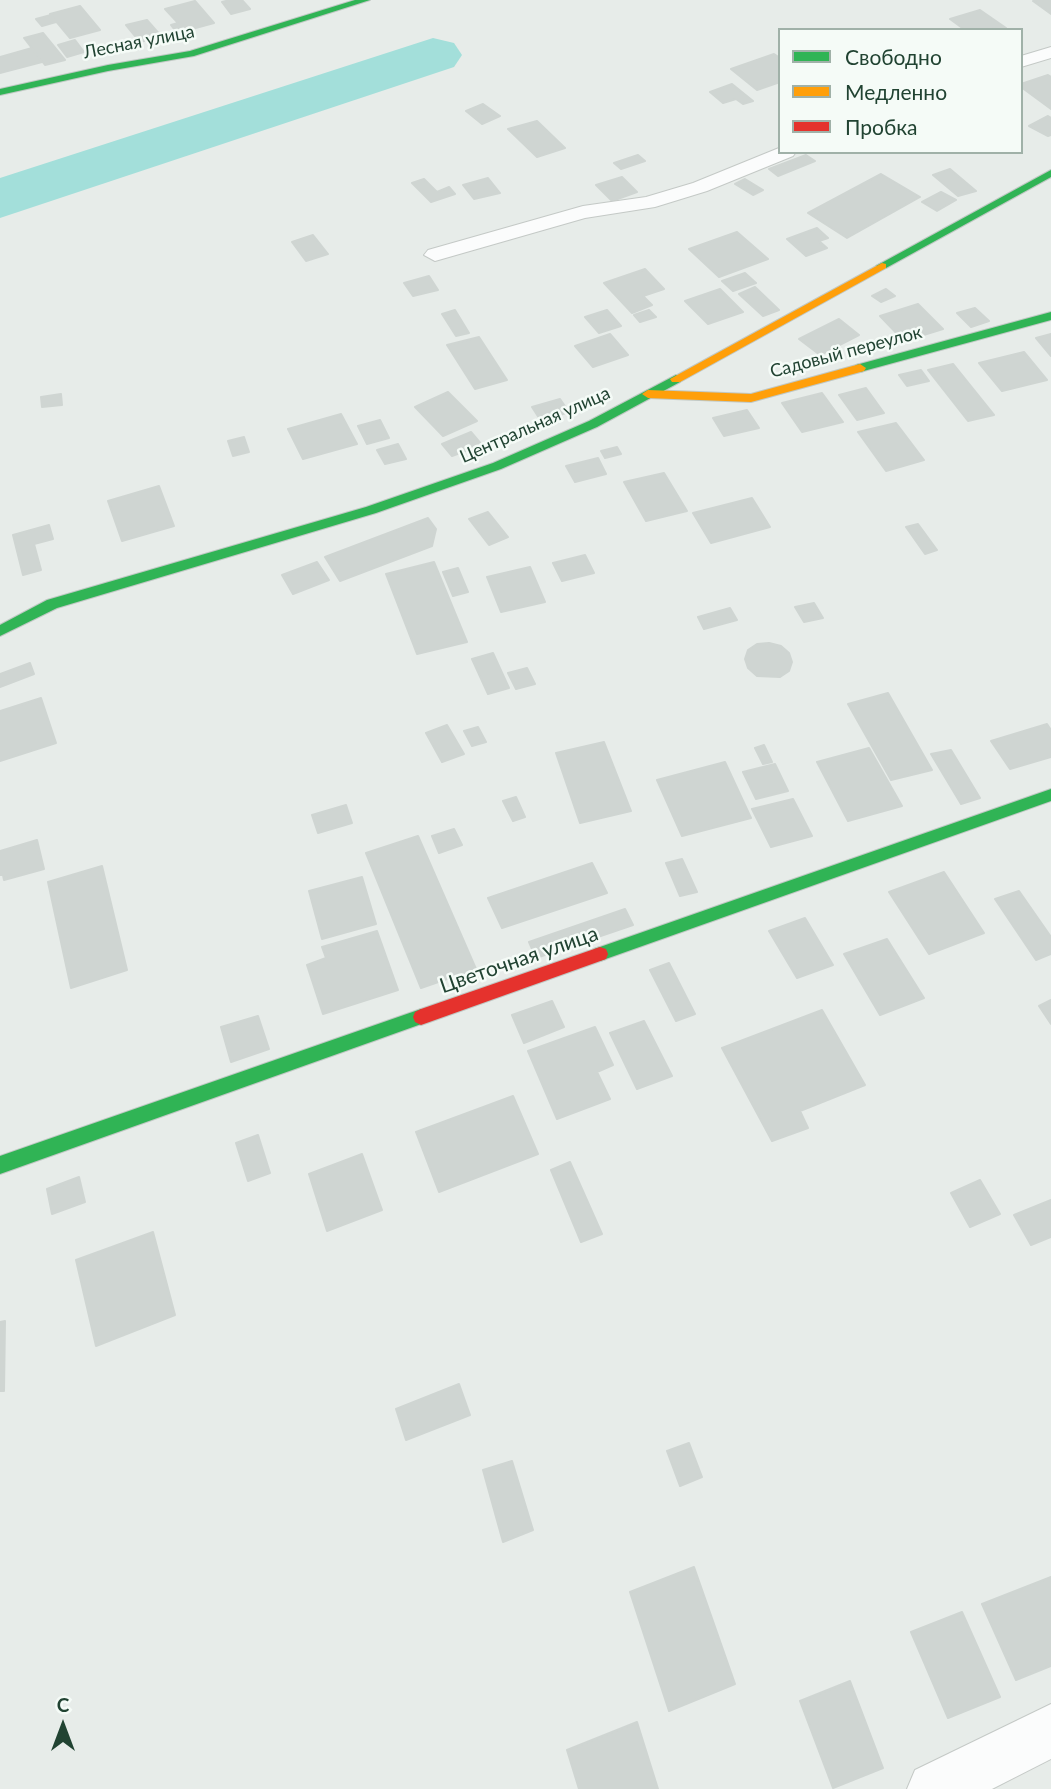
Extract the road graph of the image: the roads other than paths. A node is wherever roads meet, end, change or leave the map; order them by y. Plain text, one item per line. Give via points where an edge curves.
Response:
1 (365, 0) edge
2 (1051, 52) edge
3 (1023, 61) edge
4 (0, 92) edge
5 (781, 154) edge
6 (1051, 173) edge
7 (435, 256) dead end
8 (1051, 316) edge
9 (648, 394) junction
10 (0, 631) edge
11 (1051, 795) edge
12 (0, 1165) edge
13 (1051, 1731) edge
14 (934, 1789) edge

1 - 4 street, Лесная улица via 191,54
2 - 3 lane
5 - 7 lane via 648,203 583,212
6 - 9 street, Центральная улица
8 - 9 street, Садовый переулок via 751,398
9 - 10 street, Центральная улица via 497,466 371,510 52,604
11 - 12 street, Цветочная улица
13 - 14 street

